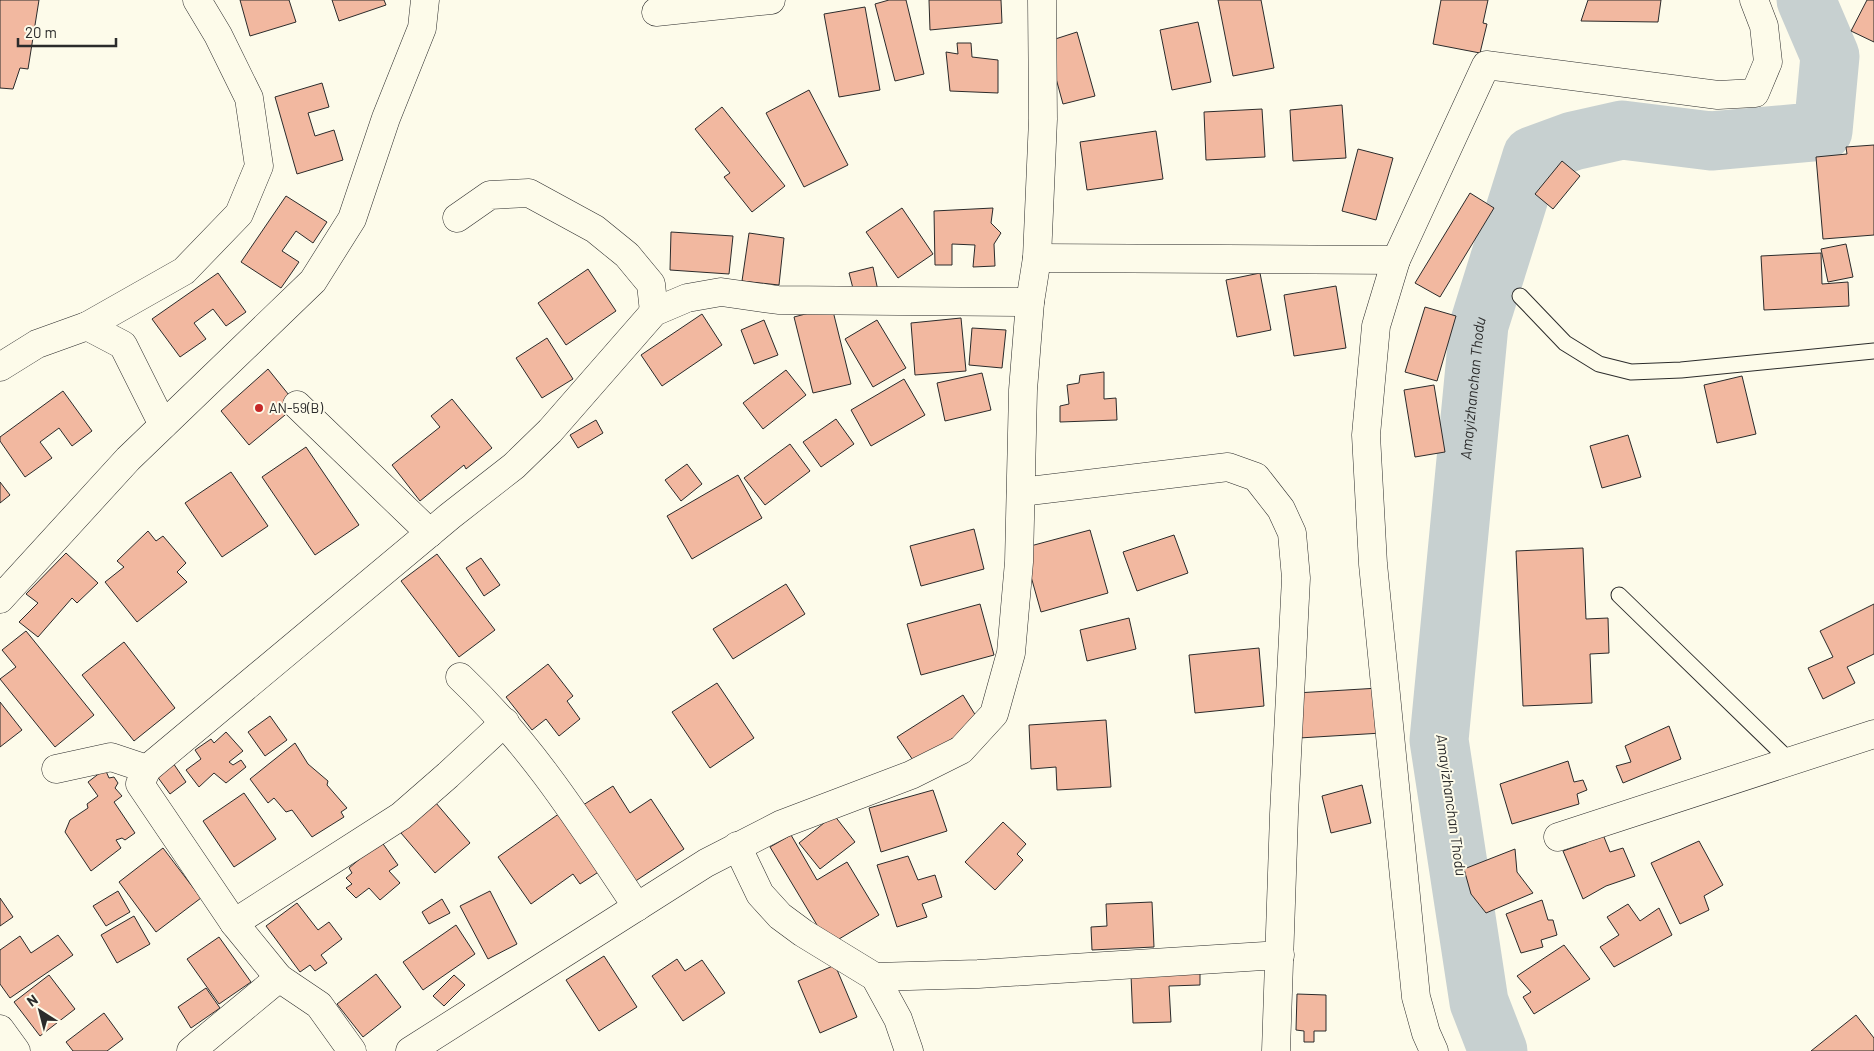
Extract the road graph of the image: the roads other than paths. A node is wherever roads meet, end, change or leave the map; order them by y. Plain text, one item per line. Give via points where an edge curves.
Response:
1 (197, 0) edge
2 (425, 0) edge
3 (770, 0) edge
4 (1042, 0) edge
5 (1754, 0) edge
6 (656, 12) dead end
7 (457, 218) dead end
8 (1037, 258) junction
9 (1396, 260) junction
10 (1520, 296) dead end
11 (1030, 302) junction
12 (654, 312) junction
13 (87, 326) junction
14 (1874, 351) edge
15 (0, 367) edge
16 (297, 405) dead end
17 (163, 425) junction
18 (1021, 492) junction
19 (430, 533) junction
20 (1619, 594) dead end
21 (0, 599) edge
22 (460, 677) dead end
23 (505, 722) junction
24 (1874, 734) edge
25 (1790, 762) junction
26 (56, 769) dead end
27 (147, 769) junction
28 (1558, 837) dead end
29 (738, 846) junction
30 (637, 907) junction
31 (234, 923) junction
32 (1280, 955) junction
33 (875, 977) junction
34 (279, 978) junction
35 (0, 1029) edge
36 (16, 1051) edge
37 (191, 1051) edge
38 (352, 1051) edge
39 (410, 1051) edge
40 (910, 1051) edge
41 (1276, 1051) edge
42 (1434, 1051) edge

1 - 13 street via 249,98 259,166 239,214 184,271
2 - 17 street via 422,28 386,118 352,219 313,281
3 - 6 street
4 - 8 street via 1043,119
5 - 9 street via 1764,26 1768,62 1755,92 1718,95 1486,65
7 - 12 street via 490,195 529,193 595,229 627,255 650,284
8 - 9 street
8 - 11 street
9 - 42 street via 1376,326 1366,435 1373,564 1416,997
10 - 14 lane via 1565,343 1599,364 1631,372
11 - 12 street via 778,300 721,292 688,298
11 - 18 street
12 - 19 street via 550,431 514,466
13 - 15 street via 37,344
13 - 17 street via 123,345
16 - 19 street
17 - 21 street
18 - 29 street via 1011,653 994,714 962,750 911,775 782,824
18 - 32 street via 1228,467 1256,478 1281,510 1292,533 1296,578
19 - 27 street
20 - 25 lane
22 - 23 street
23 - 30 street via 547,774
23 - 31 street via 401,816
24 - 25 street
25 - 28 street
26 - 27 street via 111,757
27 - 31 street via 140,784
29 - 30 street
29 - 33 street via 760,894 780,916
30 - 39 street
31 - 34 street
32 - 33 street
32 - 41 street
33 - 40 street via 898,1019
34 - 37 street
34 - 38 street via 319,1005
35 - 36 street

